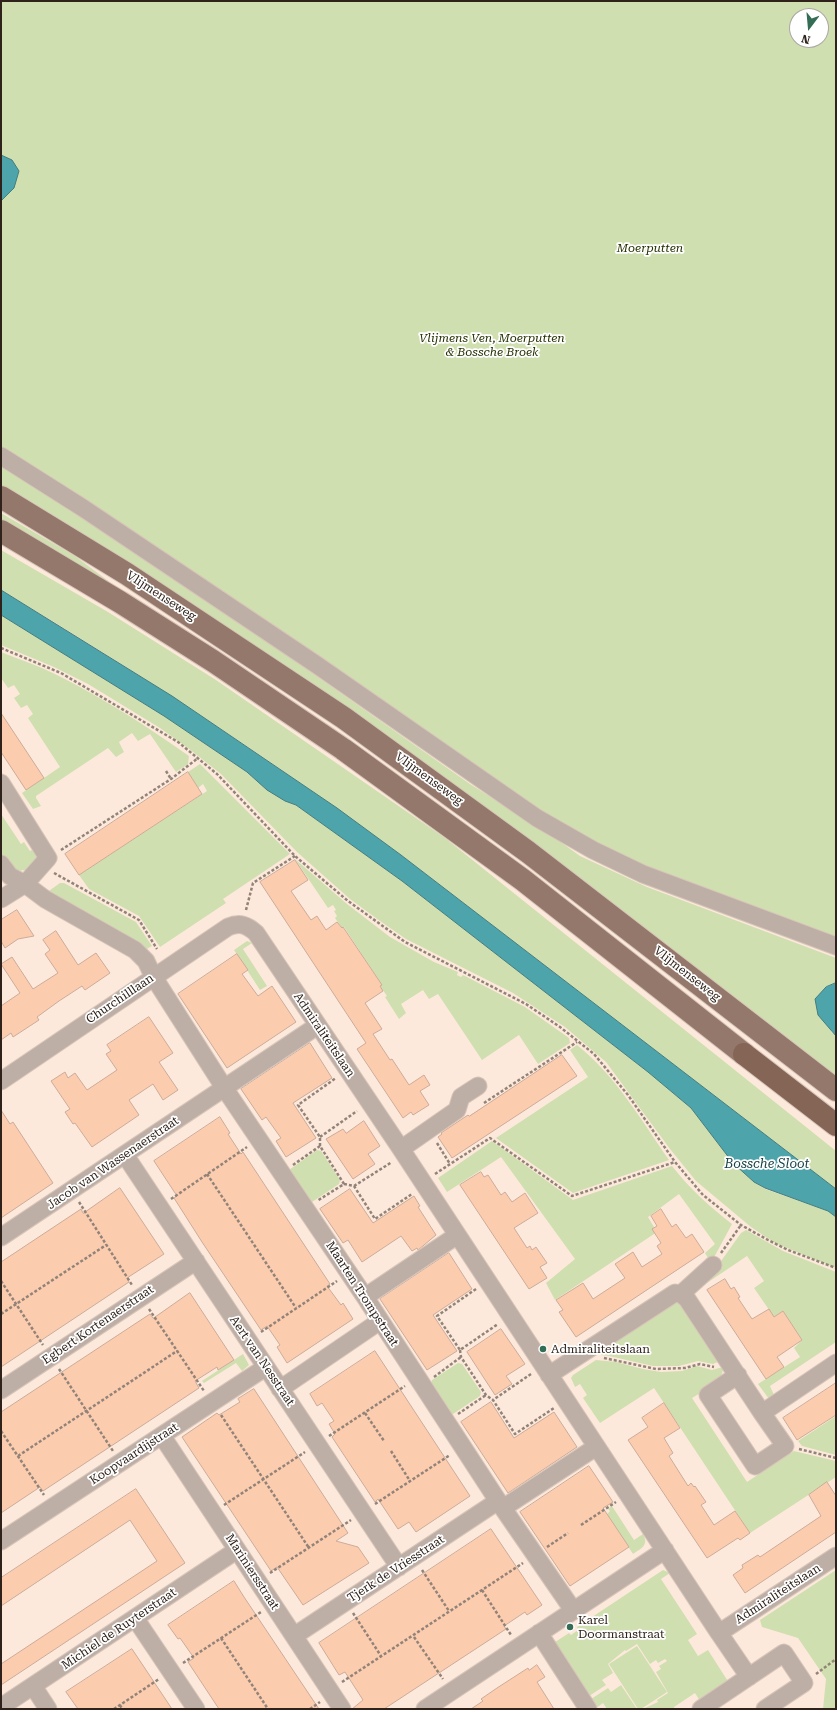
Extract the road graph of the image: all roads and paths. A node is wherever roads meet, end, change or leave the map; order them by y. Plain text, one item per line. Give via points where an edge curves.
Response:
1 (1, 456) edge
2 (1, 497) edge
3 (1, 531) edge
4 (1, 648) edge
5 (198, 758) junction
6 (166, 771) dead end
7 (171, 779) junction
8 (1, 783) edge
9 (295, 856) junction
10 (45, 862) junction
11 (1, 864) edge
12 (25, 884) junction
13 (1, 899) edge
14 (243, 924) junction
15 (836, 946) edge
16 (168, 966) junction
17 (153, 976) junction
18 (317, 1026) junction
19 (577, 1042) junction
20 (744, 1054) joint
21 (347, 1070) junction
22 (1, 1081) edge
23 (478, 1086) dead end
24 (225, 1089) junction
25 (836, 1090) edge
26 (461, 1097) junction
27 (369, 1102) junction
28 (836, 1125) edge
29 (320, 1137) junction
30 (259, 1139) junction
31 (320, 1146) junction
32 (402, 1152) junction
33 (125, 1154) junction
34 (674, 1162) junction
35 (281, 1173) junction
36 (207, 1174) junction
37 (432, 1176) dead end
38 (344, 1184) junction
39 (354, 1186) junction
40 (71, 1190) junction
41 (431, 1197) junction
42 (160, 1207) junction
43 (305, 1208) junction
44 (741, 1225) junction
45 (456, 1236) junction
46 (1, 1237) edge
47 (106, 1245) junction
48 (196, 1261) junction
49 (713, 1265) joint
50 (836, 1268) edge
51 (349, 1273) junction
52 (1, 1281) edge
53 (487, 1282) junction
54 (681, 1294) junction
55 (140, 1297) junction
56 (365, 1297) junction
57 (16, 1304) junction
58 (296, 1308) junction
59 (1, 1314) edge
60 (510, 1316) junction
61 (380, 1321) junction
62 (248, 1340) junction
63 (460, 1350) junction
64 (177, 1351) junction
65 (51, 1356) junction
66 (461, 1357) junction
67 (602, 1358) dead end
68 (727, 1360) junction
69 (836, 1363) edge
70 (266, 1367) junction
71 (546, 1371) junction
72 (738, 1375) junction
73 (422, 1385) junction
74 (280, 1389) junction
75 (1, 1390) edge
76 (486, 1395) junction
77 (494, 1400) junction
78 (566, 1400) junction
79 (212, 1402) junction
80 (86, 1410) junction
81 (365, 1412) dead end
82 (762, 1413) junction
83 (446, 1422) junction
84 (1, 1431) edge
85 (162, 1436) junction
86 (384, 1441) dead end
87 (785, 1446) junction
88 (596, 1447) junction
89 (391, 1451) dead end
90 (18, 1456) junction
91 (836, 1458) edge
92 (120, 1463) junction
93 (410, 1481) dead end
94 (627, 1494) junction
95 (501, 1505) junction
96 (52, 1508) junction
97 (581, 1525) dead end
98 (568, 1533) dead end
99 (1, 1541) edge
100 (309, 1548) dead end
101 (237, 1550) junction
102 (665, 1550) junction
103 (535, 1555) junction
104 (836, 1556) edge
105 (414, 1557) junction
106 (399, 1567) junction
107 (482, 1590) junction
108 (346, 1602) junction
109 (273, 1604) junction
110 (573, 1610) junction
111 (450, 1611) junction
112 (135, 1618) junction
113 (539, 1633) junction
114 (719, 1633) junction
115 (294, 1636) junction
116 (414, 1636) dead end
117 (221, 1638) junction
118 (519, 1646) junction
119 (381, 1656) junction
120 (836, 1659) edge
121 (171, 1672) junction
122 (749, 1677) junction
123 (804, 1683) junction
124 (33, 1686) junction
125 (330, 1690) junction
126 (451, 1692) junction
127 (120, 1705) junction
128 (1, 1707) edge
129 (48, 1709) edge
130 (114, 1709) edge
131 (122, 1709) edge
132 (196, 1709) edge
133 (268, 1709) edge
134 (342, 1709) edge
135 (426, 1709) edge
136 (588, 1709) edge
137 (701, 1709) edge
138 (765, 1709) edge

1 - 15 street via 310,661 537,818 593,850 643,874
2 - 25 main road, Vlijmenseweg via 127,574 344,718 528,852
3 - 20 main road via 213,661 343,749 523,880
4 - 5 path via 61,673 178,742
5 - 7 path
5 - 9 path via 217,774
6 - 7 path
7 - 10 path
8 - 10 street
9 - 14 path via 253,883
9 - 19 path via 391,933 526,1004
10 - 12 street
10 - 16 path via 139,920
11 - 12 street, Maarten Trompstraat via 10,876
12 - 13 street
12 - 17 street, Maarten Trompstraat via 45,899 135,950 146,961
14 - 16 street, Churchilllaan via 228,927
14 - 18 street, Admiraliteitslaan via 256,933
16 - 17 street, Churchilllaan
17 - 22 street, Churchilllaan
17 - 24 street, Maarten Trompstraat
18 - 21 street, Admiraliteitslaan
18 - 24 street, Jacob van Wassenaerstraat
19 - 26 path via 470,1111
19 - 34 path via 603,1064 628,1095
20 - 28 highway
21 - 27 street, Admiraliteitslaan
21 - 29 path via 298,1105
23 - 26 street
24 - 30 street, Maarten Trompstraat
24 - 33 street, Jacob van Wassenaerstraat
26 - 32 street via 457,1110
27 - 29 path
27 - 32 street, Admiraliteitslaan
29 - 31 path
30 - 35 street, Maarten Trompstraat
30 - 36 path
31 - 35 path
31 - 38 path
32 - 39 path
32 - 41 street, Admiraliteitslaan
33 - 40 street, Jacob van Wassenaerstraat
33 - 42 street, Aert van Nesstraat
34 - 37 path via 572,1196 490,1138
34 - 44 path via 703,1195
35 - 43 street, Maarten Trompstraat
36 - 42 path
36 - 58 path
38 - 39 path
38 - 43 path
39 - 41 path via 375,1219 415,1192 422,1202
40 - 46 street, Jacob van Wassenaerstraat
40 - 47 path
41 - 45 street, Admiraliteitslaan
42 - 48 street, Aert van Nesstraat
43 - 51 street, Maarten Trompstraat
44 - 49 path
44 - 50 path via 788,1250
45 - 53 street, Admiraliteitslaan
45 - 56 street
47 - 55 path
47 - 57 path
48 - 55 street, Egbert Kortenaerstraat
48 - 62 street, Aert van Nesstraat
49 - 54 street
51 - 56 street, Maarten Trompstraat
51 - 58 path
52 - 57 path
53 - 60 street, Admiraliteitslaan
53 - 63 path via 437,1316
54 - 68 street via 687,1299
54 - 71 street via 675,1293 667,1297
55 - 64 path
55 - 65 street, Egbert Kortenaerstraat
56 - 61 street, Maarten Trompstraat
57 - 59 path
57 - 65 path
58 - 62 path
60 - 63 path
60 - 71 street, Admiraliteitslaan
61 - 73 street, Maarten Trompstraat
61 - 74 street
62 - 70 street, Aert van Nesstraat
63 - 66 path
64 - 79 path
64 - 80 path
65 - 75 street, Egbert Kortenaerstraat
65 - 80 path
66 - 73 path
66 - 76 path
67 - 68 path via 656,1369 685,1368 700,1364 714,1367
68 - 72 street
69 - 82 street
70 - 74 street, Aert van Nesstraat
70 - 79 street, Koopvaardijstraat
71 - 77 path
71 - 78 street, Admiraliteitslaan
72 - 82 street
72 - 87 street via 708,1394 755,1466
73 - 83 street, Maarten Trompstraat
74 - 106 street, Aert van Nesstraat
76 - 77 path
76 - 83 path
77 - 78 path via 515,1434
78 - 88 street, Admiraliteitslaan
79 - 85 street, Koopvaardijstraat
79 - 100 path
80 - 90 path
80 - 92 path
81 - 86 path
82 - 87 street
83 - 95 street, Maarten Trompstraat
84 - 90 path
85 - 92 street, Koopvaardijstraat
85 - 101 street, Mariniersstraat
87 - 91 path
88 - 94 street, Admiraliteitslaan
88 - 95 street, Tjerk de Vriesstraat
89 - 93 path
90 - 96 path
92 - 96 street, Koopvaardijstraat
94 - 97 path
94 - 102 street, Admiraliteitslaan
95 - 103 street, Maarten Trompstraat
95 - 105 street, Tjerk de Vriesstraat
96 - 99 street, Koopvaardijstraat
98 - 103 path
101 - 109 street, Mariniersstraat
101 - 112 street, Michiel de Ruyterstraat
102 - 110 street
102 - 114 street, Admiraliteitslaan
103 - 107 path
103 - 110 street, Maarten Trompstraat
104 - 114 street, Admiraliteitslaan
105 - 106 street, Tjerk de Vriesstraat
105 - 111 path
106 - 108 street, Tjerk de Vriesstraat
107 - 111 path
107 - 118 path
108 - 115 street, Tjerk de Vriesstraat
108 - 119 path
109 - 115 street, Mariniersstraat
109 - 117 path
110 - 113 street
111 - 119 path
112 - 121 street
112 - 124 street, Michiel de Ruyterstraat
113 - 118 street
113 - 136 street
114 - 122 street, Admiraliteitslaan
115 - 125 street, Mariniersstraat
116 - 126 path
117 - 121 path
117 - 133 path
118 - 126 street
119 - 125 path
120 - 123 path
121 - 127 path
121 - 132 street
122 - 123 street via 784,1653
122 - 137 street
123 - 138 street
124 - 128 street, Michiel de Ruyterstraat
124 - 129 street
125 - 134 street, Mariniersstraat
126 - 135 street
127 - 130 path
127 - 131 path

